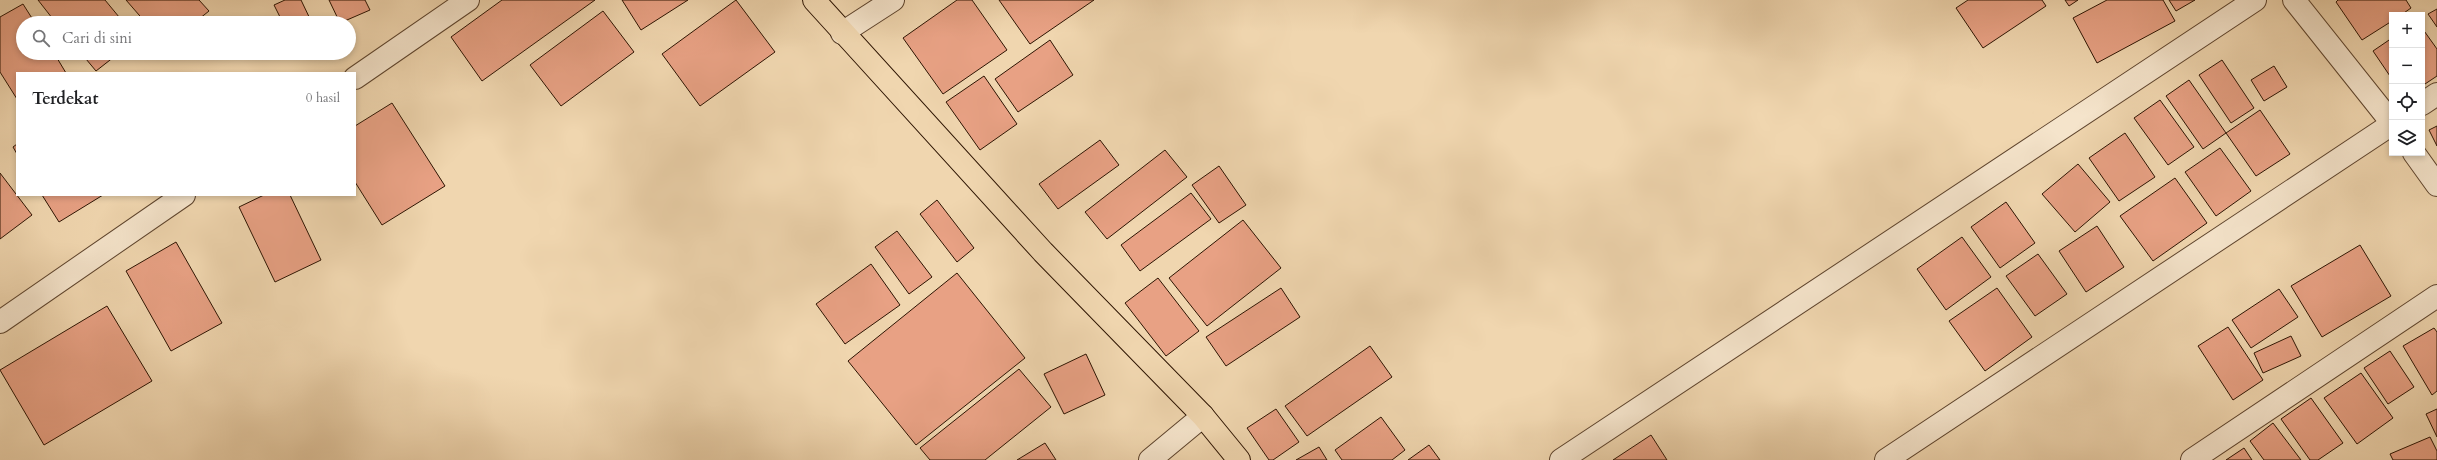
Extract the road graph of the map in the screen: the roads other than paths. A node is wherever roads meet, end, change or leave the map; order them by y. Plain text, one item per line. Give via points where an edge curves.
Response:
1 (468, 0) edge
2 (814, 0) edge
3 (894, 0) edge
4 (2255, 0) edge
5 (2294, 0) edge
6 (842, 32) junction
7 (356, 77) edge
8 (2437, 94) edge
9 (2425, 102) edge
10 (2390, 120) edge
11 (2389, 125) edge
12 (2416, 156) edge
13 (2437, 185) edge
14 (183, 196) edge
15 (2437, 296) edge
16 (0, 322) edge
17 (1203, 416) junction
18 (1150, 460) edge
19 (1239, 460) edge
20 (1561, 460) edge
21 (1886, 460) edge
22 (2192, 460) edge

1 - 7 street
2 - 6 main road
3 - 6 street
4 - 20 street
5 - 10 street
6 - 17 main road via 1043,252
8 - 9 street
11 - 21 street
12 - 13 street
14 - 16 street
15 - 22 street
17 - 18 street
17 - 19 main road

